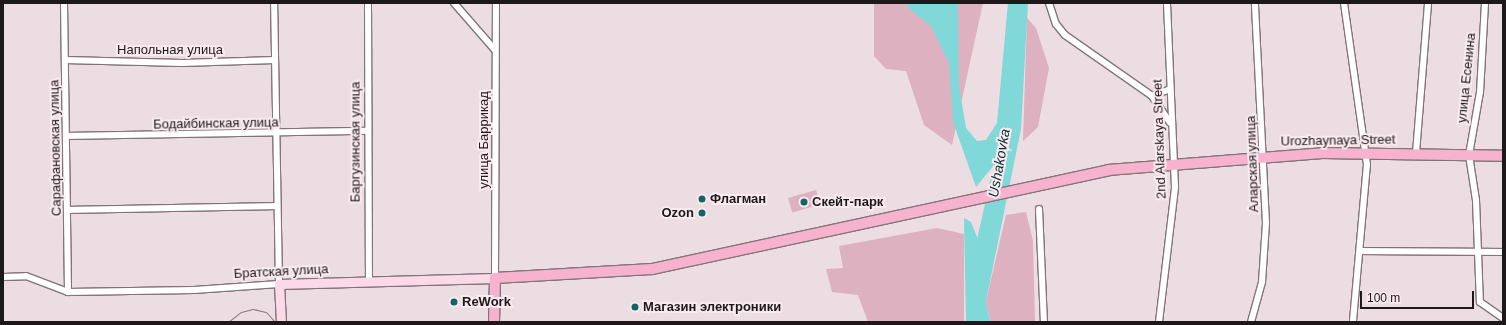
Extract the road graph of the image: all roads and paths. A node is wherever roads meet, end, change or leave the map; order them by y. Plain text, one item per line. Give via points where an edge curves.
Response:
1 (64, 3) edge
2 (274, 3) edge
3 (368, 3) edge
4 (454, 3) edge
5 (496, 3) edge
6 (1049, 3) edge
7 (1167, 3) edge
8 (1255, 3) edge
9 (1344, 3) edge
10 (1428, 3) edge
11 (1485, 3) edge
12 (495, 50) junction
13 (65, 60) junction
14 (275, 60) junction
15 (1170, 89) junction
16 (1152, 96) junction
17 (1171, 124) junction
18 (366, 131) junction
19 (275, 134) junction
20 (67, 136) junction
21 (1366, 152) junction
22 (1416, 153) junction
23 (1266, 155) junction
24 (1469, 155) junction
25 (1503, 156) edge
26 (1174, 164) junction
27 (276, 206) junction
28 (1039, 209) dead end
29 (68, 210) junction
30 (1360, 250) junction
31 (1503, 252) edge
32 (1478, 255) junction
33 (3, 277) edge
34 (495, 278) junction
35 (369, 282) junction
36 (279, 284) junction
37 (68, 292) junction
38 (1503, 318) edge
39 (280, 322) edge
40 (494, 322) edge
41 (1044, 322) edge
42 (1159, 322) edge
43 (1251, 322) edge
44 (1353, 322) edge

1 - 13 street, Сарафановская улица
2 - 14 street
3 - 18 street, Баргузинская улица
4 - 12 street
5 - 12 street, улица Баррикад
6 - 16 street via 1056,24 1065,35
7 - 15 street, 2nd Alarskaya Street
8 - 23 street, Аларская улица
9 - 21 street
10 - 22 street
11 - 24 street, улица Есенина via 1480,92
12 - 34 street, улица Баррикад
13 - 14 street, Напольная улица via 182,63
13 - 20 street, Сарафановская улица
14 - 19 street
15 - 16 street
15 - 17 street, 2nd Alarskaya Street
16 - 17 street
17 - 26 street, 2nd Alarskaya Street
18 - 19 street, Бодайбинская улица
18 - 35 street, Баргузинская улица
19 - 20 street, Бодайбинская улица
19 - 27 street
20 - 29 street, Сарафановская улица
21 - 22 main road, Urozhaynaya Street
21 - 23 main road, Urozhaynaya Street
21 - 30 street
22 - 24 main road, Urozhaynaya Street
23 - 26 main road, Urozhaynaya Street
23 - 43 street, Аларская улица via 1262,282
24 - 25 main road, Urozhaynaya Street
24 - 32 street, улица Есенина via 1476,200
26 - 34 main road, Urozhaynaya Street via 1108,170 1050,180 652,269
26 - 42 street, 2nd Alarskaya Street
27 - 29 street
27 - 36 street
28 - 41 street
29 - 37 street, Сарафановская улица
30 - 32 street
30 - 44 street
31 - 32 street
32 - 38 street, улица Есенина via 1480,302
33 - 37 street via 26,276
34 - 35 street, Братская улица
34 - 40 main road
35 - 36 street, Братская улица
36 - 37 street, Братская улица via 194,290
36 - 39 street

